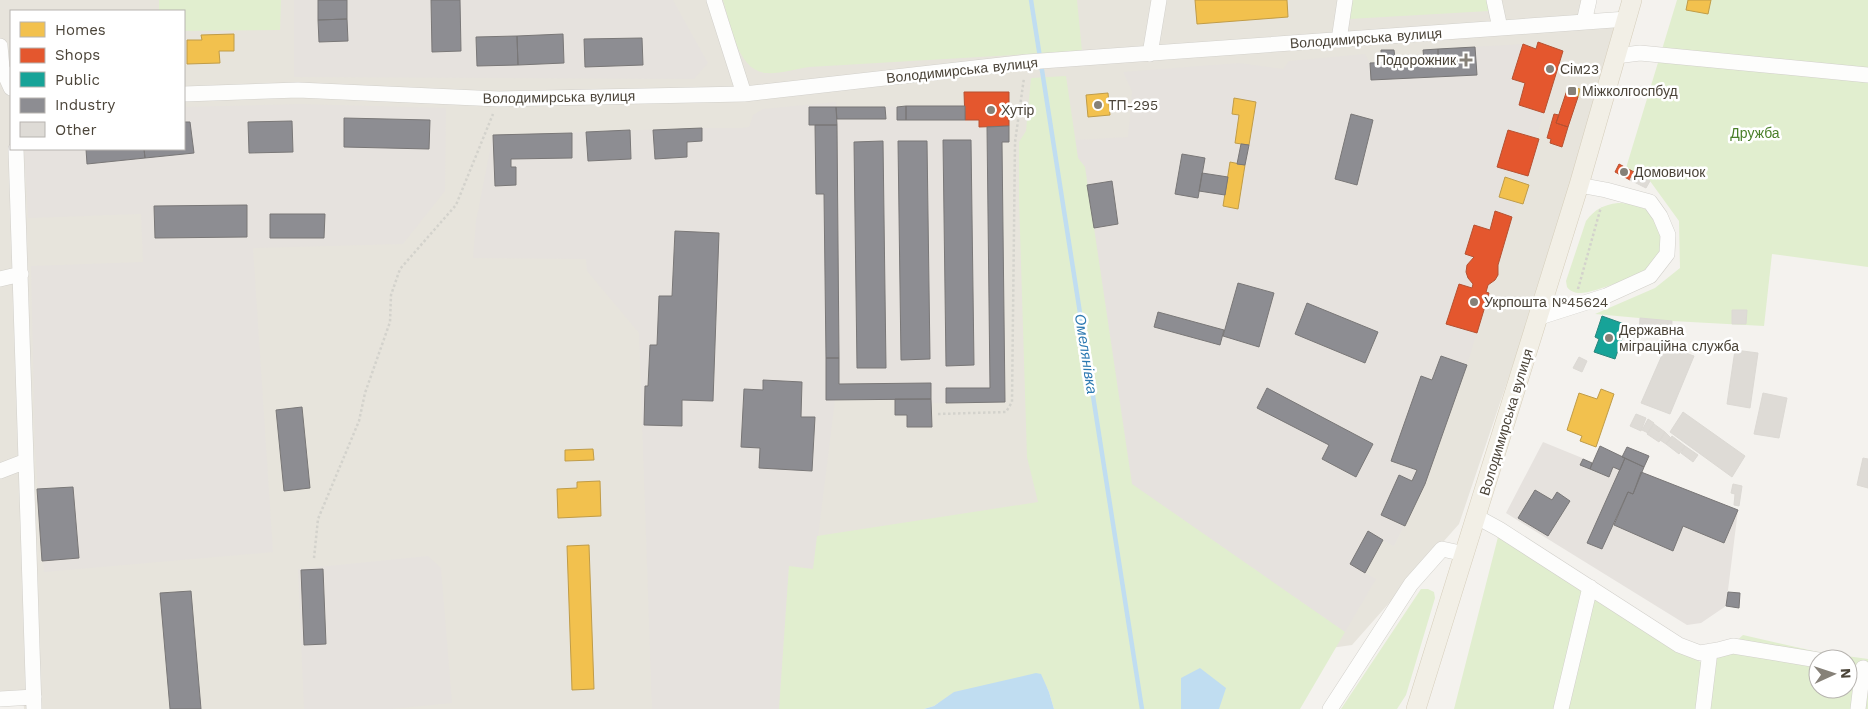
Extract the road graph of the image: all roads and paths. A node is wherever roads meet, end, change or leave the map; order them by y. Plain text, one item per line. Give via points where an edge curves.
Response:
1 (714, 0) edge
2 (1160, 0) edge
3 (1345, 0) edge
4 (1494, 0) edge
5 (1505, 0) edge
6 (1589, 0) edge
7 (1632, 0) edge
8 (1627, 19) junction
9 (1584, 22) junction
10 (1500, 28) junction
11 (1339, 40) junction
12 (0, 46) edge
13 (1150, 54) junction
14 (1616, 56) junction
15 (1031, 61) junction
16 (1868, 75) edge
17 (10, 86) edge
18 (185, 94) edge
19 (744, 94) junction
20 (499, 98) junction
21 (16, 150) edge
22 (1579, 185) junction
23 (1601, 207) dead end
24 (21, 274) junction
25 (0, 279) edge
26 (1577, 293) dead end
27 (1537, 318) junction
28 (938, 414) dead end
29 (26, 461) junction
30 (0, 471) edge
31 (1477, 517) junction
32 (1465, 554) junction
33 (314, 558) dead end
34 (1590, 587) junction
35 (1710, 652) junction
36 (1808, 658) edge
37 (1860, 667) edge
38 (0, 700) edge
39 (34, 703) edge
40 (1330, 709) edge
41 (1416, 709) edge
42 (1561, 709) edge
43 (1704, 709) edge
44 (1858, 709) edge

1 - 19 street
2 - 13 street
3 - 11 street
4 - 10 street
5 - 10 street
6 - 9 street
7 - 8 main road, Володимирська вулиця
8 - 9 street, Володимирська вулиця
8 - 14 main road, Володимирська вулиця
9 - 10 street, Володимирська вулиця
10 - 11 street, Володимирська вулиця
11 - 13 street, Володимирська вулиця
12 - 17 street via 2,68
13 - 15 street, Володимирська вулиця
14 - 16 street via 1640,53
14 - 22 main road, Володимирська вулиця
15 - 19 street, Володимирська вулиця
15 - 28 path via 1015,142 1012,402 1006,412
18 - 20 street, Володимирська вулиця via 298,90
19 - 20 street, Володимирська вулиця
20 - 33 path via 456,205 400,269 391,295 390,322 359,421 318,519
21 - 24 street
22 - 27 main road, Володимирська вулиця
22 - 27 street via 1650,202 1668,235 1666,254 1650,276 1606,296
23 - 26 path
24 - 25 street
24 - 29 street
27 - 31 main road, Володимирська вулиця
29 - 30 street
29 - 39 street
31 - 32 main road, Володимирська вулиця
31 - 34 street
32 - 40 street via 1442,549 1411,584
32 - 41 main road, Володимирська вулиця
34 - 35 street via 1679,645 1700,653
34 - 42 street
35 - 36 street via 1733,646
35 - 43 street
37 - 44 street
38 - 39 street

